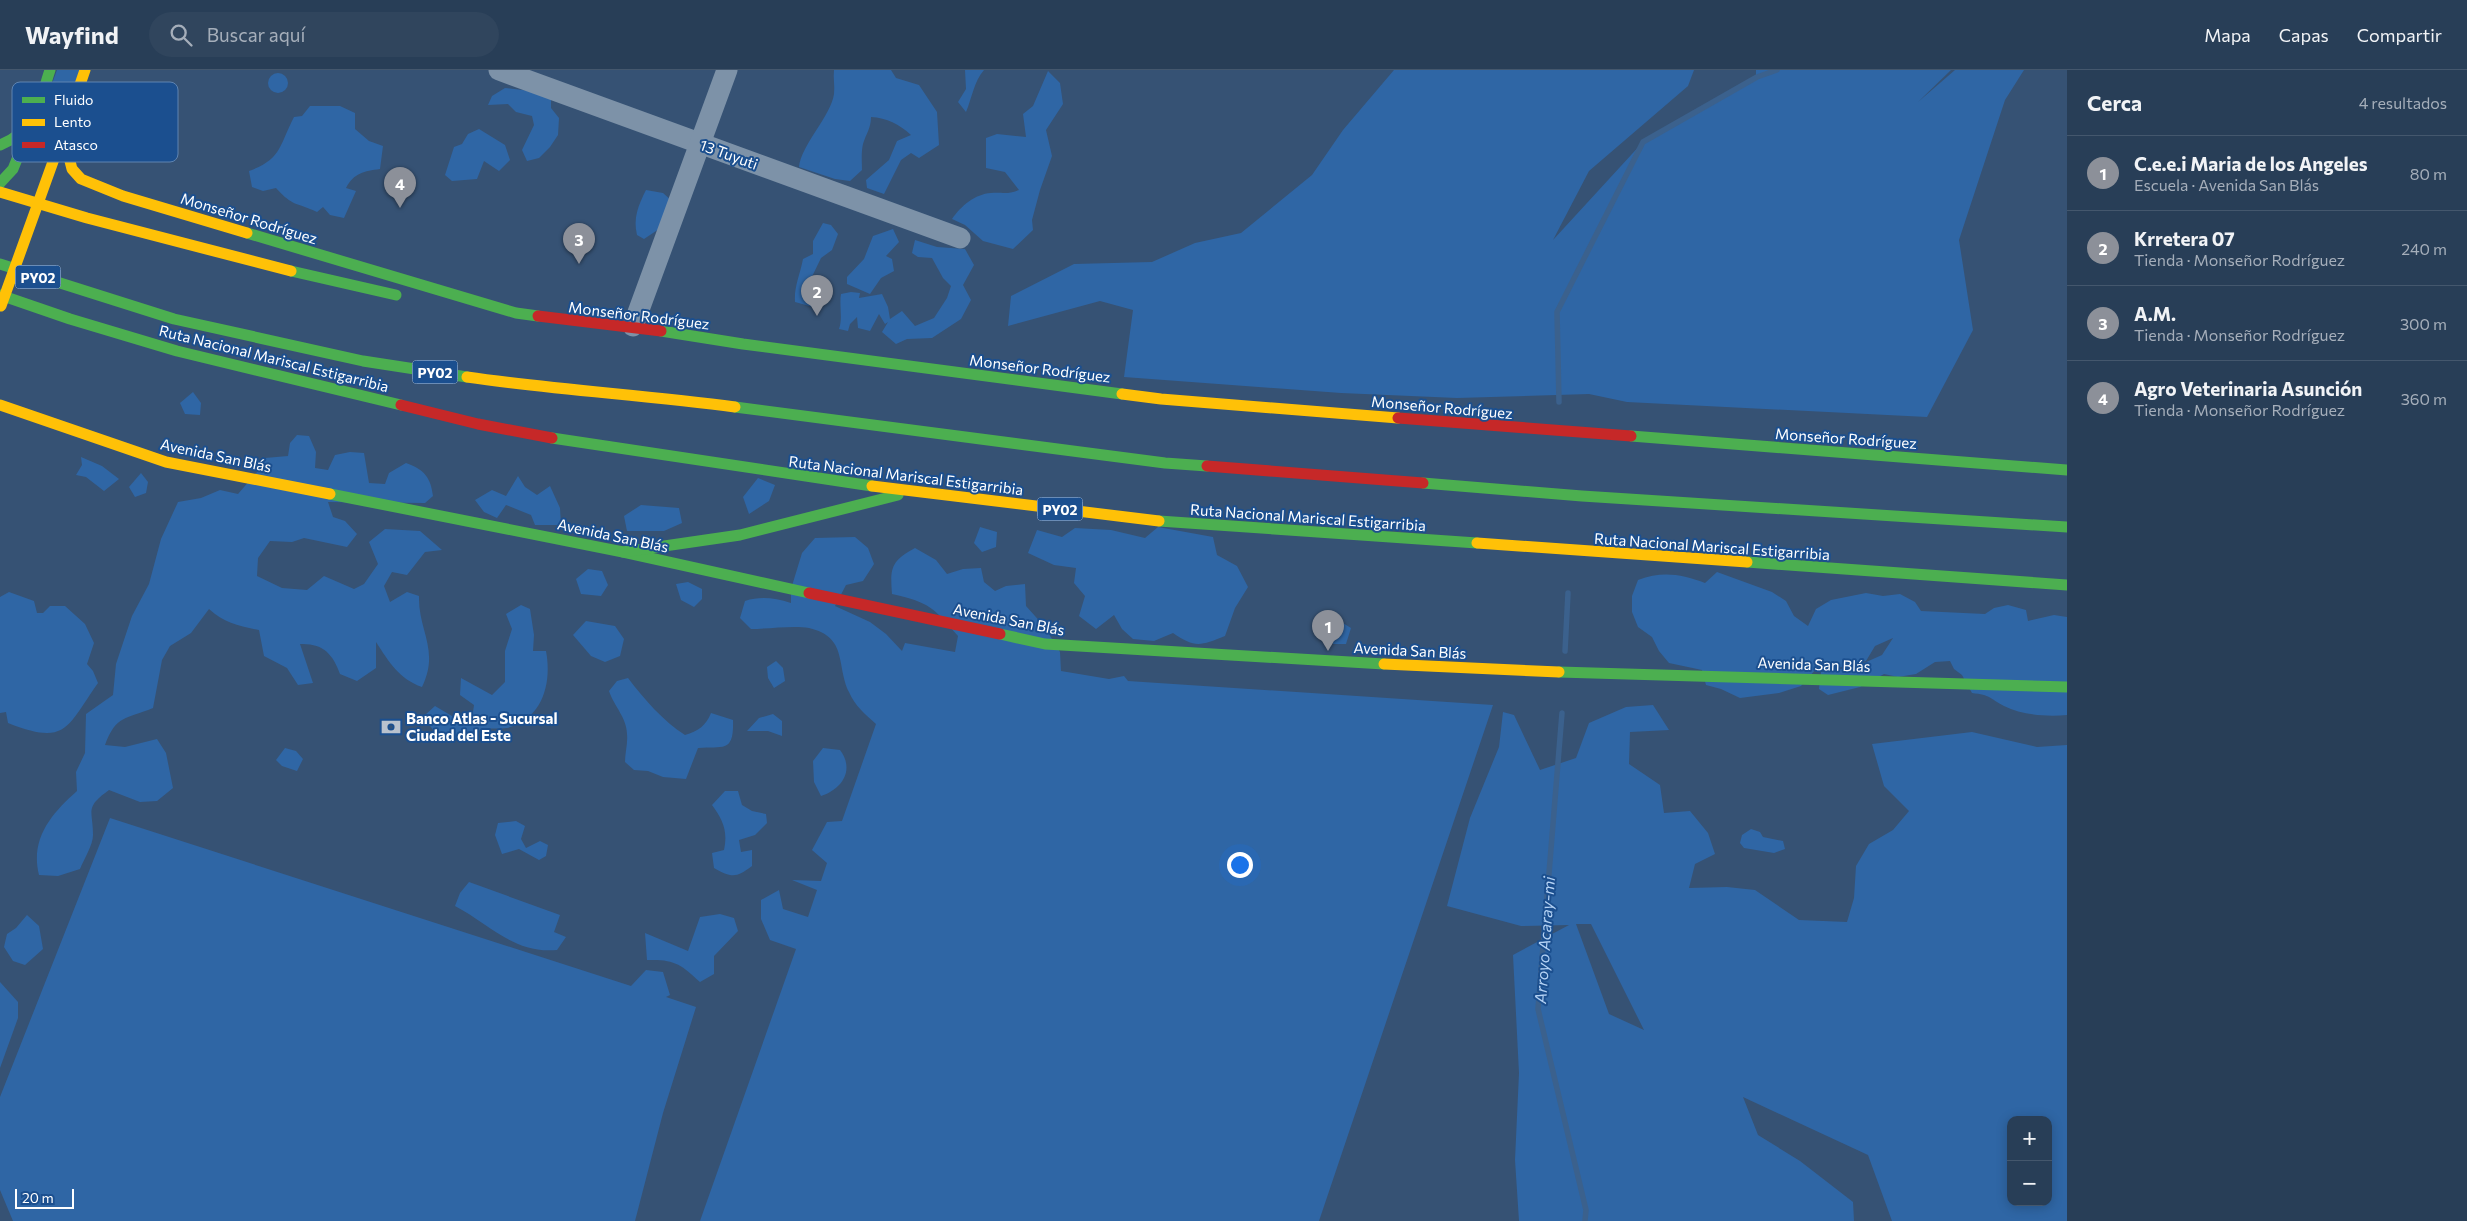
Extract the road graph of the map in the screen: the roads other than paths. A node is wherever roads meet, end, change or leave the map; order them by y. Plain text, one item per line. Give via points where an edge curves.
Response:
1 (50, 70) edge
2 (85, 70) edge
3 (499, 70) edge
4 (727, 70) edge
5 (46, 82) edge
6 (81, 82) edge
7 (12, 140) edge
8 (700, 143) junction
9 (0, 145) edge
10 (16, 162) edge
11 (53, 162) edge
12 (70, 162) edge
13 (0, 183) edge
14 (0, 192) edge
15 (960, 238) dead end
16 (0, 264) edge
17 (406, 297) dead end
18 (0, 304) edge
19 (451, 306) dead end
20 (516, 313) junction
21 (633, 326) junction
22 (0, 405) edge
23 (2067, 470) edge
24 (914, 490) junction
25 (2067, 527) edge
26 (623, 552) junction
27 (2067, 585) edge
28 (2067, 687) edge

1 - 5 main road
2 - 6 main road
3 - 8 street, 13 Tuyuti
4 - 8 street
7 - 9 main road
8 - 15 street, 13 Tuyuti
8 - 21 street
10 - 13 main road
11 - 18 main road, bridge
12 - 20 main road, Monseñor Rodríguez via 81,179 93,185
14 - 17 main road via 87,218 342,284
16 - 25 main road, Ruta Nacional Mariscal Estigarribia / PY02 via 174,319 363,361 515,384 667,398 1165,463 1582,496
18 - 24 main road, Ruta Nacional Mariscal Estigarribia / PY02 via 478,424 593,446 822,480
19 - 20 main road
20 - 21 main road, Monseñor Rodríguez via 590,324
21 - 23 main road, Monseñor Rodríguez via 743,344 1161,399
22 - 26 main road, Avenida San Blás via 166,462
24 - 26 main road via 740,535
24 - 27 main road, Ruta Nacional Mariscal Estigarribia / PY02 via 1151,520
26 - 28 main road, Avenida San Blás via 1045,644 1492,670

